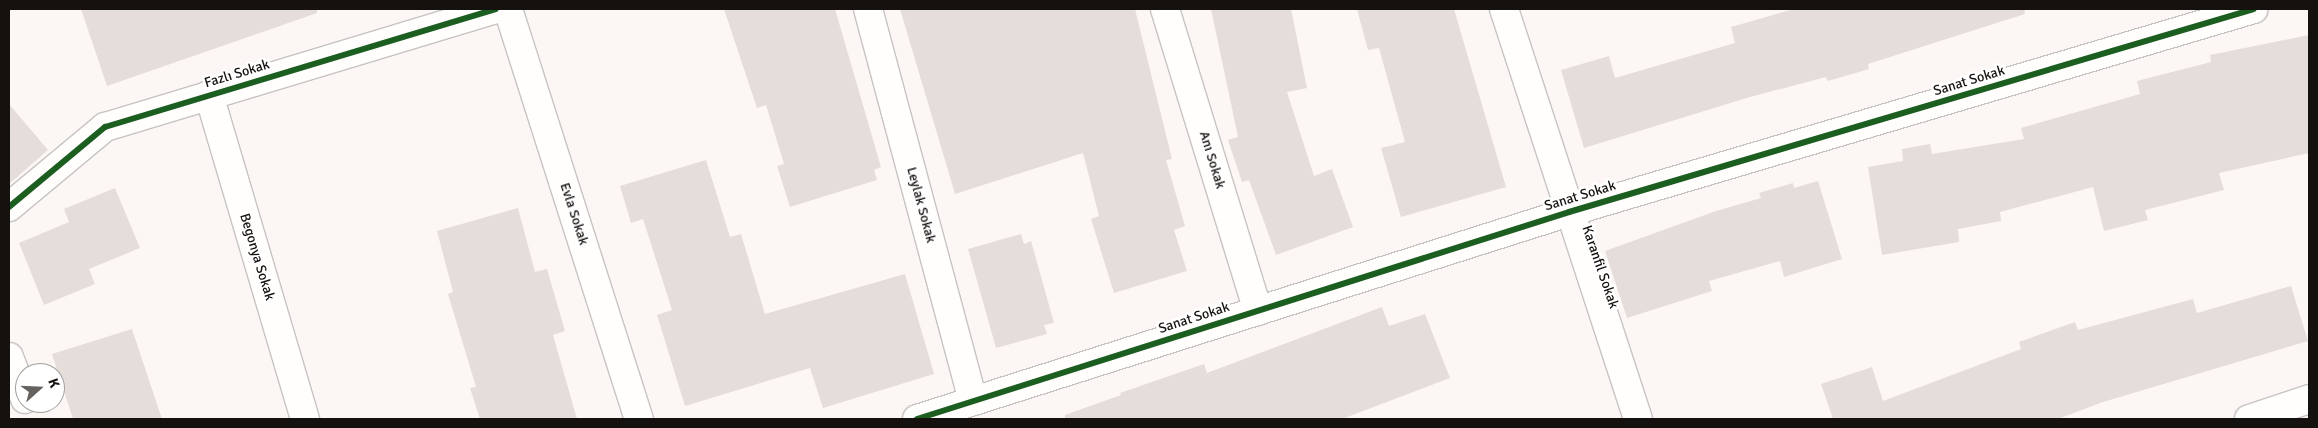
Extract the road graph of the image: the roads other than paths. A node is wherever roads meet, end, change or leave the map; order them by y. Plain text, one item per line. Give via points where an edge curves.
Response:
1 (496, 9) edge
2 (508, 9) edge
3 (868, 9) edge
4 (1165, 9) edge
5 (1504, 9) edge
6 (2254, 9) edge
7 (209, 96) junction
8 (9, 206) edge
9 (1569, 212) junction
10 (1258, 310) junction
11 (9, 357) edge
12 (15, 373) edge
13 (2309, 399) edge
14 (973, 401) junction
15 (305, 419) edge
16 (639, 419) edge
17 (917, 419) edge
18 (1638, 419) edge
19 (2249, 419) edge

1 - 7 street, Fazlı Sokak
2 - 16 street, Evla Sokak
3 - 14 street, Leylak Sokak
4 - 10 street, Anı Sokak
5 - 9 street, Karanfil Sokak
6 - 9 street, Sanat Sokak
7 - 8 street, Fazlı Sokak via 105,127
7 - 15 street, Begonya Sokak
9 - 10 street, Sanat Sokak
9 - 18 street, Karanfil Sokak
10 - 14 street, Sanat Sokak
11 - 12 street
13 - 19 street
14 - 17 street, Sanat Sokak

